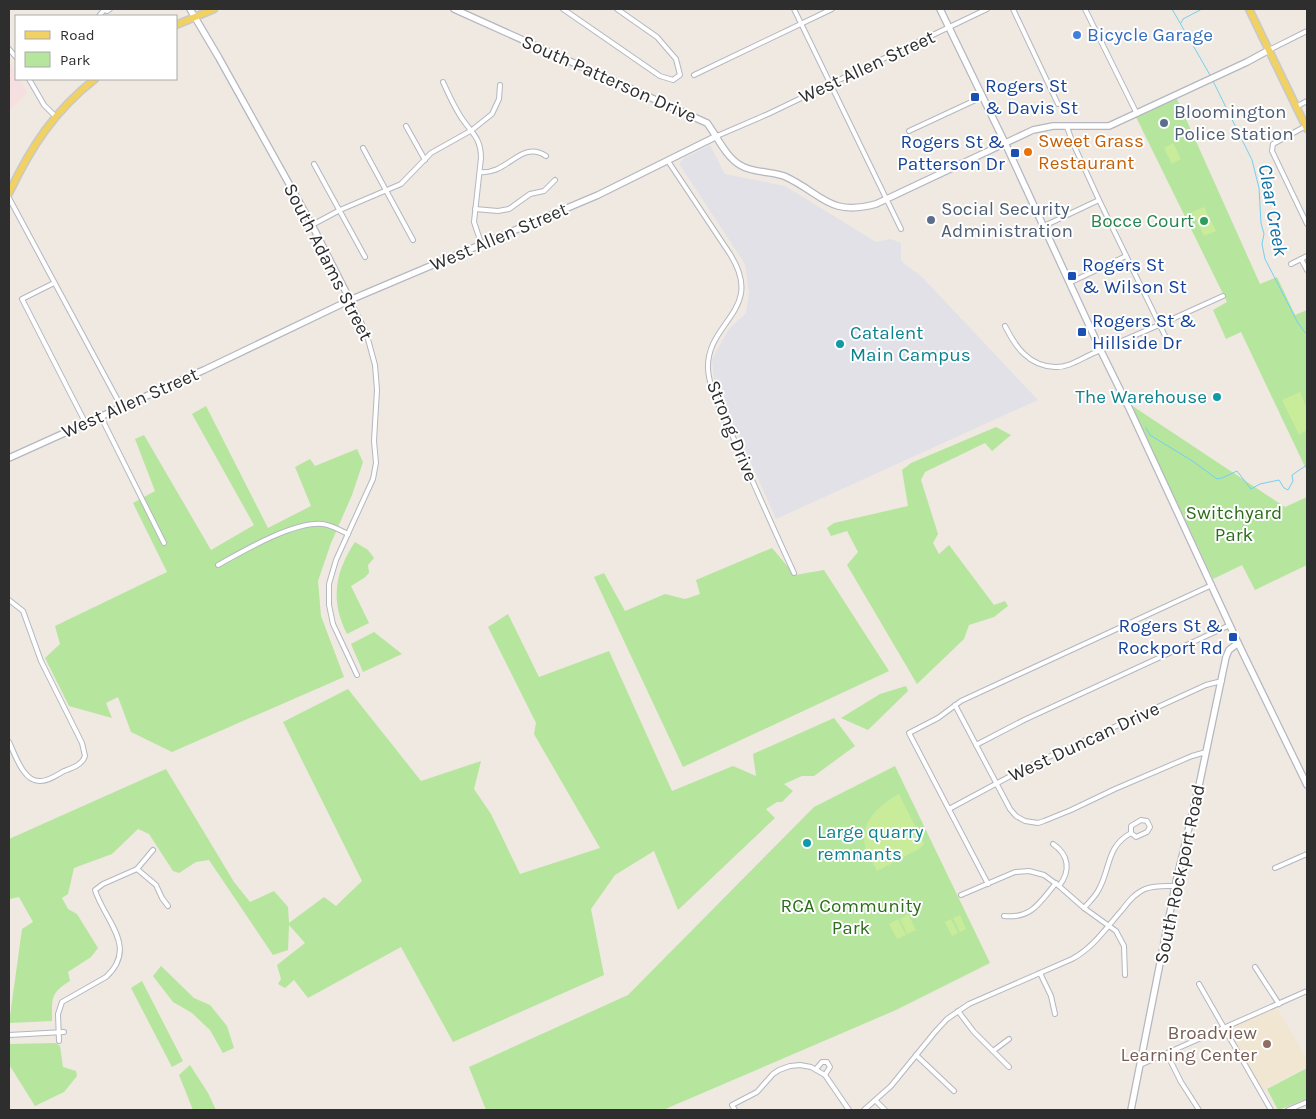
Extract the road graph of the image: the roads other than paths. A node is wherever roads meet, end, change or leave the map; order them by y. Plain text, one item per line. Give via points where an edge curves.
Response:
1 (190, 9) edge
2 (214, 9) edge
3 (454, 9) edge
4 (563, 9) edge
5 (617, 9) edge
6 (794, 9) edge
7 (832, 9) edge
8 (940, 9) edge
9 (987, 9) edge
10 (1013, 9) edge
11 (1086, 9) edge
12 (1249, 9) edge
13 (196, 17) junction
14 (801, 23) junction
15 (178, 24) edge
16 (949, 28) junction
17 (1307, 31) edge
18 (1269, 50) junction
19 (694, 75) dead end
20 (30, 80) edge
21 (93, 80) edge
22 (443, 82) dead end
23 (500, 85) dead end
24 (830, 85) junction
25 (982, 97) junction
26 (1307, 101) edge
27 (1058, 104) dead end
28 (1296, 107) junction
29 (1136, 114) junction
30 (55, 116) junction
31 (406, 126) dead end
32 (1067, 126) junction
33 (1306, 127) edge
34 (472, 130) junction
35 (909, 131) dead end
36 (717, 136) junction
37 (1005, 143) junction
38 (362, 148) dead end
39 (546, 156) dead end
40 (425, 160) junction
41 (668, 161) junction
42 (314, 164) dead end
43 (480, 172) junction
44 (555, 180) dead end
45 (385, 191) junction
46 (9, 193) edge
47 (9, 198) edge
48 (886, 199) junction
49 (1099, 200) junction
50 (475, 209) junction
51 (340, 210) junction
52 (1307, 224) edge
53 (312, 225) junction
54 (1044, 226) junction
55 (901, 229) dead end
56 (412, 240) dead end
57 (481, 243) junction
58 (1126, 256) junction
59 (1307, 256) edge
60 (364, 257) dead end
61 (1301, 260) junction
62 (1291, 264) dead end
63 (1307, 270) edge
64 (54, 283) junction
65 (1069, 283) junction
66 (1223, 296) dead end
67 (350, 300) junction
68 (1159, 325) junction
69 (1005, 326) dead end
70 (1170, 346) dead end
71 (1101, 351) junction
72 (122, 408) junction
73 (101, 417) junction
74 (86, 424) junction
75 (9, 458) edge
76 (348, 534) junction
77 (164, 543) dead end
78 (218, 565) dead end
79 (794, 573) dead end
80 (1212, 585) junction
81 (9, 600) edge
82 (1230, 625) junction
83 (1238, 643) junction
84 (357, 676) dead end
85 (1222, 681) junction
86 (954, 705) junction
87 (9, 742) edge
88 (976, 745) junction
89 (1206, 752) junction
90 (996, 783) junction
91 (1307, 785) edge
92 (949, 809) junction
93 (1132, 832) junction
94 (1053, 844) dead end
95 (154, 850) dead end
96 (1307, 854) edge
97 (1276, 868) dead end
98 (137, 869) junction
99 (988, 884) junction
100 (1057, 885) junction
101 (1176, 886) junction
102 (961, 896) dead end
103 (168, 906) dead end
104 (1084, 908) junction
105 (1004, 916) dead end
106 (1108, 926) junction
107 (1255, 967) dead end
108 (1040, 973) junction
109 (1125, 975) dead end
110 (1199, 984) dead end
111 (1307, 991) edge
112 (1278, 1004) junction
113 (958, 1011) junction
114 (1055, 1014) dead end
115 (1223, 1029) junction
116 (58, 1032) junction
117 (64, 1032) dead end
118 (9, 1035) edge
119 (1010, 1039) dead end
120 (59, 1041) dead end
121 (993, 1052) junction
122 (1167, 1054) junction
123 (916, 1055) junction
124 (1140, 1066) junction
125 (1009, 1067) dead end
126 (816, 1069) junction
127 (825, 1076) junction
128 (954, 1091) dead end
129 (876, 1101) junction
130 (1307, 1102) edge
131 (735, 1110) edge
132 (849, 1110) edge
133 (864, 1110) edge
134 (885, 1110) edge
135 (1131, 1110) edge
136 (1199, 1110) edge
137 (1271, 1110) edge
138 (1288, 1110) edge

1 - 13 street, South Adams Street
2 - 13 main road
3 - 36 street, South Patterson Drive via 688,113 707,123
4 - 5 street via 660,76 673,80 680,75 676,59 656,37
6 - 14 street
7 - 14 street
8 - 16 street
9 - 16 street, West Allen Street
10 - 27 street
11 - 29 street
12 - 18 main road
13 - 15 main road
13 - 53 street, South Adams Street
14 - 19 street
14 - 24 street
16 - 24 street, West Allen Street
16 - 25 street
17 - 18 street
18 - 28 main road
18 - 29 street, South Patterson Drive
20 - 30 street via 44,105
21 - 30 main road
22 - 34 street via 463,121
23 - 34 street via 496,110
24 - 36 street, West Allen Street
24 - 48 street
25 - 35 street
25 - 37 street
26 - 28 street
28 - 33 main road
29 - 32 street, South Patterson Drive via 1109,126
30 - 46 main road via 26,157
31 - 40 street
32 - 37 street, South Patterson Drive via 1044,127
32 - 49 street
33 - 52 street via 1277,140 1272,144 1272,151
34 - 40 street
34 - 43 street via 480,149
36 - 41 street, West Allen Street
36 - 48 street, South Patterson Drive via 732,160 741,167 782,176 838,207 862,208
37 - 48 street, South Patterson Drive
37 - 54 street
38 - 45 street
39 - 43 street via 528,151 500,169
40 - 45 street via 401,184
41 - 57 street, West Allen Street via 598,195
41 - 79 street, Strong Drive via 739,271 741,300 710,348 708,371 718,402
42 - 51 street
43 - 50 street
44 - 50 street via 544,191 530,194 509,209
45 - 51 street
45 - 56 street
47 - 64 street
48 - 55 street
49 - 54 street
49 - 58 street
50 - 57 street via 474,222
51 - 53 street
51 - 60 street
53 - 67 street, South Adams Street
54 - 65 street
57 - 67 street, West Allen Street
58 - 65 street
58 - 68 street
59 - 61 street
61 - 62 street
61 - 63 street
64 - 72 street
64 - 74 street via 22,299
65 - 71 street
66 - 68 street
67 - 72 street, West Allen Street
67 - 76 street, South Adams Street via 370,342 377,390 373,479
68 - 70 street
68 - 71 street
69 - 71 street via 1016,347 1027,358 1039,363 1055,367 1067,365
71 - 80 street
72 - 73 street, West Allen Street
73 - 74 street, West Allen Street
73 - 77 street
74 - 75 street, West Allen Street
76 - 78 street via 325,525 308,526 264,540
76 - 84 street, South Adams Street via 329,584 329,605 333,624
80 - 82 street
80 - 86 street
81 - 87 street via 23,611 85,756 80,764 46,780 35,781 26,775
82 - 83 street
82 - 88 street via 1037,713
83 - 85 street, South Rockport Road via 1228,653
83 - 91 street
85 - 89 street, South Rockport Road
85 - 90 street, West Duncan Drive via 1197,689
86 - 88 street
86 - 92 street via 938,718 909,733
88 - 90 street
89 - 90 street via 1038,823 1016,816
89 - 101 street, South Rockport Road
90 - 92 street, West Duncan Drive
92 - 99 street
93 - 93 street via 1138,836 1150,827 1141,820 1131,826
93 - 104 street via 1114,848 1099,890
94 - 100 street via 1062,851 1067,863 1066,874
95 - 98 street
96 - 97 street
98 - 103 street via 156,885
98 - 116 street via 95,890 117,931 118,959 106,977 62,1002
99 - 100 street via 1025,871 1039,873
99 - 102 street
100 - 104 street
100 - 105 street via 1028,913
101 - 106 street via 1154,886 1138,893
101 - 124 street, South Rockport Road
104 - 106 street
106 - 108 street via 1084,952
106 - 109 street via 1123,942
107 - 112 street
108 - 113 street
108 - 114 street
110 - 115 street
111 - 112 street
112 - 115 street
113 - 121 street
113 - 123 street via 934,1032
115 - 122 street
115 - 137 street
116 - 117 street
116 - 118 street
116 - 120 street
119 - 121 street
121 - 125 street
122 - 124 street
122 - 136 street
123 - 128 street
123 - 129 street
124 - 135 street, South Rockport Road
126 - 127 street
126 - 127 street via 822,1062 827,1062 830,1067
126 - 131 street via 800,1065 783,1068 757,1092 732,1105
127 - 132 street
129 - 133 street
129 - 134 street
130 - 138 street

